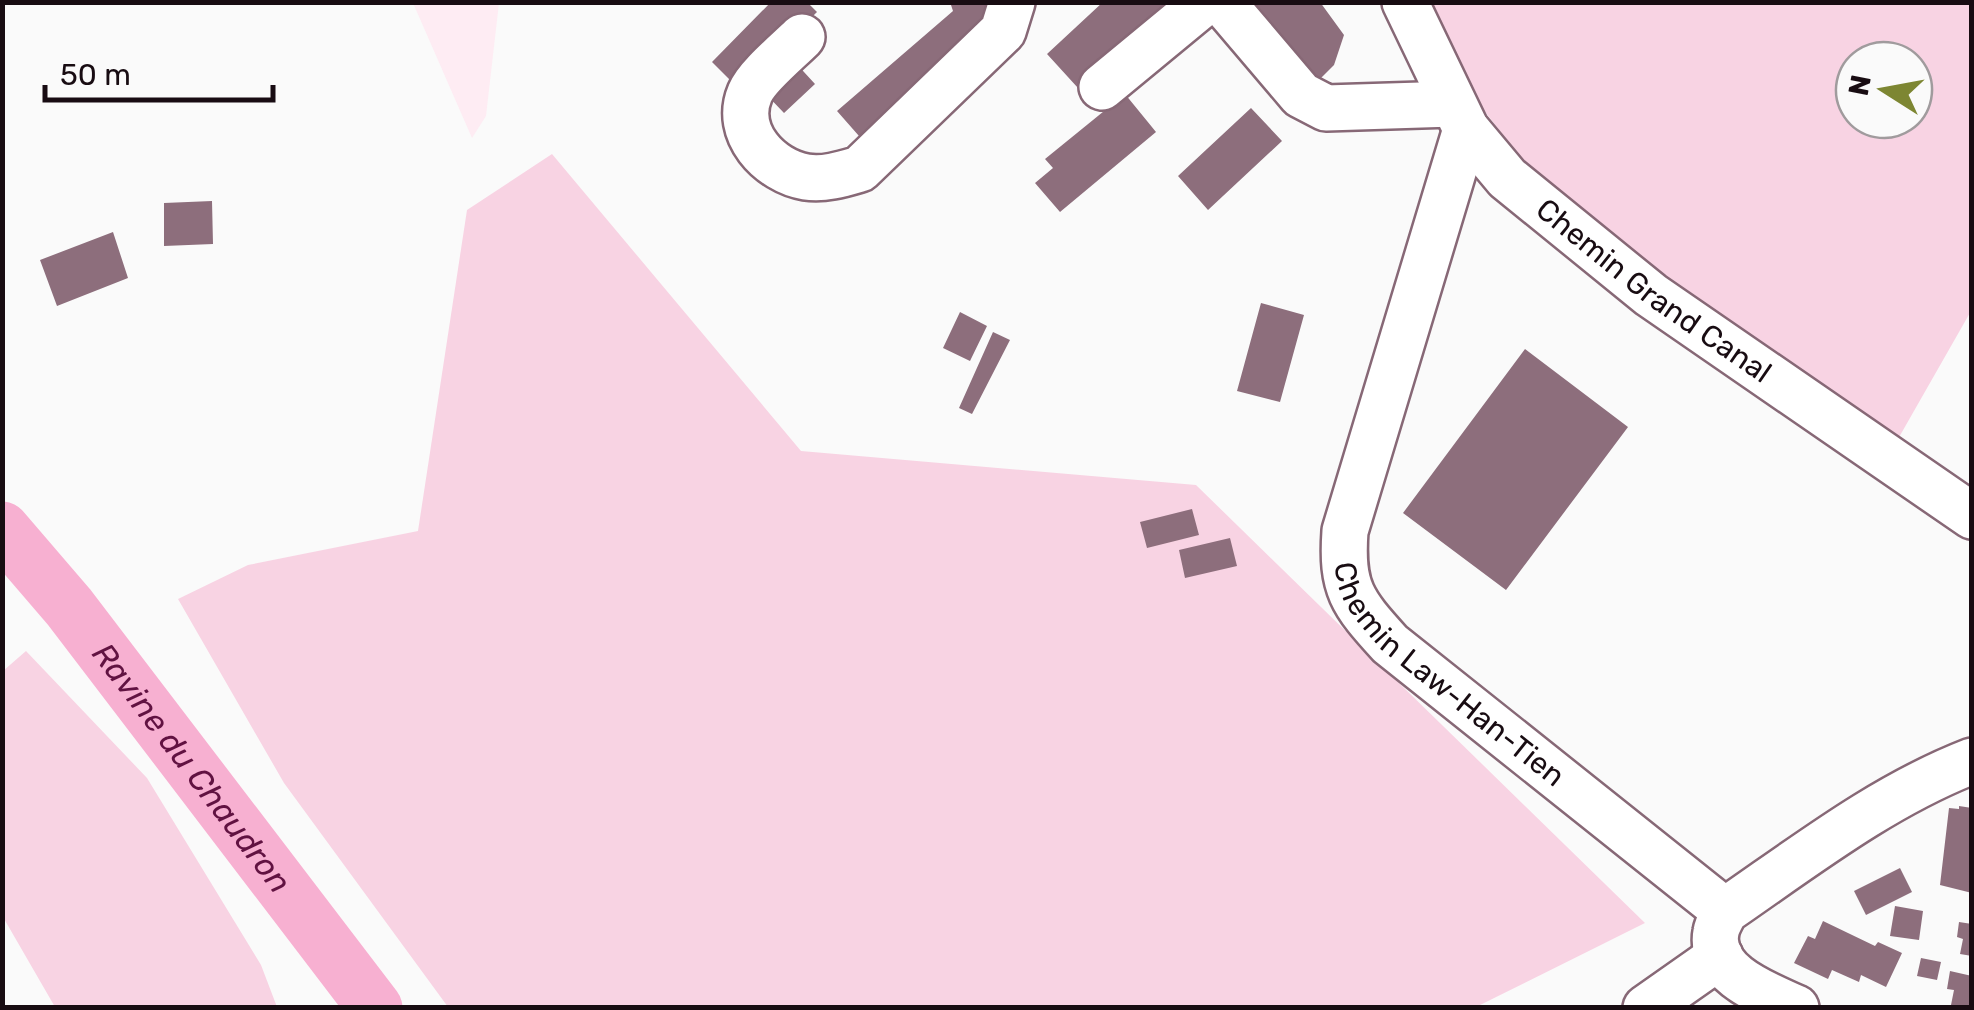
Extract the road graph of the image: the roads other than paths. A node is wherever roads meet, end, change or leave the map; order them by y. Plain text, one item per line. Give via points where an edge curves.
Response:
1 (1012, 2) edge
2 (1205, 2) edge
3 (1222, 2) edge
4 (1405, 2) edge
5 (802, 37) dead end
6 (1102, 87) dead end
7 (1460, 116) junction
8 (1972, 516) edge
9 (1972, 761) edge
10 (1726, 910) junction
11 (1720, 956) junction
12 (1646, 1008) edge
13 (1796, 1008) edge

1 - 5 street via 1003,30 860,169 838,175 809,178 778,168 747,126 750,90
2 - 6 street
3 - 7 street via 1314,104
4 - 7 street, Chemin Grand Canal
7 - 8 street, Chemin Grand Canal via 1508,178 1651,295
7 - 10 street, Chemin Law-Han-Tien via 1344,530 1342,567 1355,605 1390,644
9 - 10 street via 1859,819
10 - 11 street via 1715,934
11 - 12 street
11 - 13 street via 1735,976

